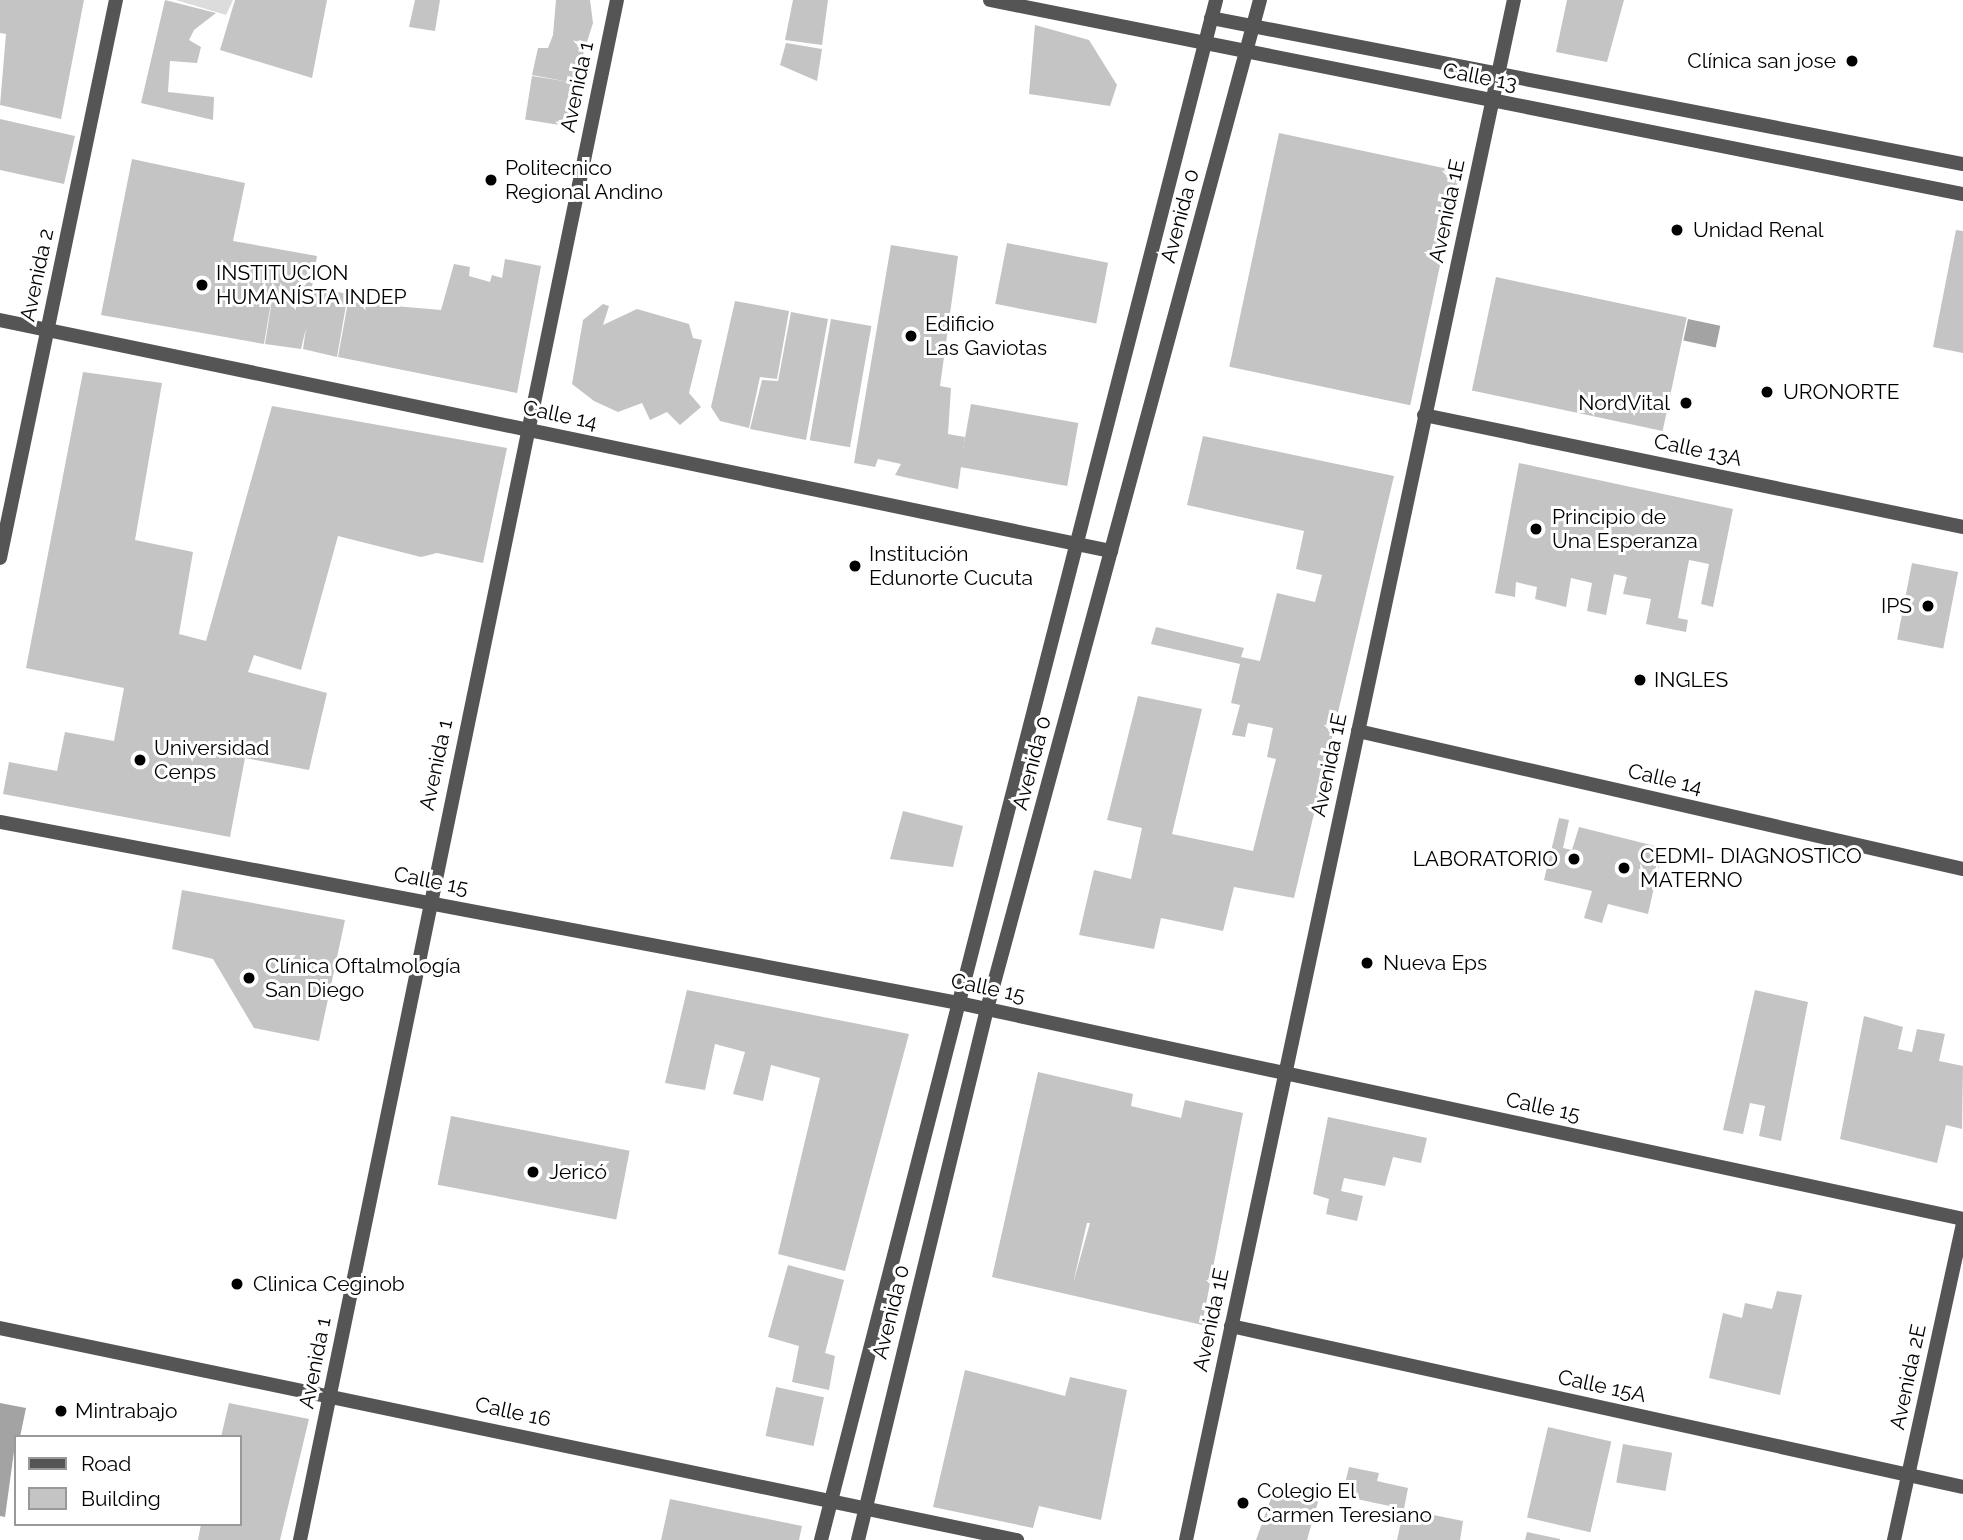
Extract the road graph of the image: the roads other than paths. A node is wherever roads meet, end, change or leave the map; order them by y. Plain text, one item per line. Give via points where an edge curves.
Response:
1 (116, 0) edge
2 (617, 0) edge
3 (990, 0) edge
4 (1216, 0) edge
5 (1260, 0) edge
6 (1514, 0) edge
7 (1211, 18) junction
8 (1253, 27) junction
9 (1205, 44) junction
10 (1247, 52) junction
11 (1499, 74) junction
12 (1492, 100) junction
13 (1963, 164) edge
14 (1963, 194) edge
15 (0, 320) edge
16 (47, 330) junction
17 (1424, 415) junction
18 (527, 430) junction
19 (1963, 527) edge
20 (1079, 544) junction
21 (1111, 551) junction
22 (0, 558) edge
23 (1357, 731) junction
24 (0, 822) edge
25 (1963, 869) edge
26 (429, 902) junction
27 (959, 1003) junction
28 (987, 1009) junction
29 (1285, 1073) junction
30 (1963, 1221) edge
31 (1231, 1326) junction
32 (0, 1328) edge
33 (331, 1395) junction
34 (1908, 1475) junction
35 (1963, 1487) edge
36 (830, 1498) junction
37 (865, 1506) junction
38 (300, 1540) edge
39 (821, 1540) edge
40 (858, 1540) edge
41 (1017, 1540) edge
42 (1186, 1540) edge
43 (1894, 1540) edge

1 - 16 street, Avenida 2
2 - 18 street, Avenida 1
3 - 9 street, Calle 13
4 - 7 street, Avenida 0
5 - 8 street, Avenida 0
6 - 11 street, Avenida 1E
7 - 8 street, Calle 13
7 - 9 street, Avenida 0
8 - 10 street, Avenida 0
8 - 11 street, Calle 13
9 - 10 street, Calle 13
9 - 20 street, Avenida 0
10 - 12 street, Calle 13
10 - 21 street, Avenida 0
11 - 12 street, Avenida 1E
11 - 13 street, Calle 13
12 - 14 street, Calle 13
12 - 17 street, Avenida 1E
15 - 16 street, Calle 14
16 - 18 street, Calle 14
16 - 22 street, Avenida 2
17 - 19 street, Calle 13A
17 - 23 street, Avenida 1E
18 - 20 street, Calle 14
18 - 26 street, Avenida 1
20 - 21 street, Calle 14
20 - 27 street, Avenida 0
21 - 28 street, Avenida 0
23 - 25 street, Calle 14
23 - 29 street, Avenida 1E
24 - 26 street, Calle 15
26 - 27 street, Calle 15
26 - 33 street, Avenida 1
27 - 28 street, Calle 15
27 - 36 street, Avenida 0
28 - 29 street, Calle 15
28 - 37 street, Avenida 0
29 - 30 street, Calle 15
29 - 31 street, Avenida 1E
30 - 34 street, Avenida 2E
31 - 34 street, Calle 15A
31 - 42 street, Avenida 1E
32 - 33 street, Calle 16
33 - 36 street, Calle 16
33 - 38 street, Avenida 1
34 - 35 street, Calle 15A
34 - 43 street, Avenida 2E
36 - 37 street, Calle 16
36 - 39 street, Avenida 0
37 - 40 street, Avenida 0
37 - 41 street, Calle 16

